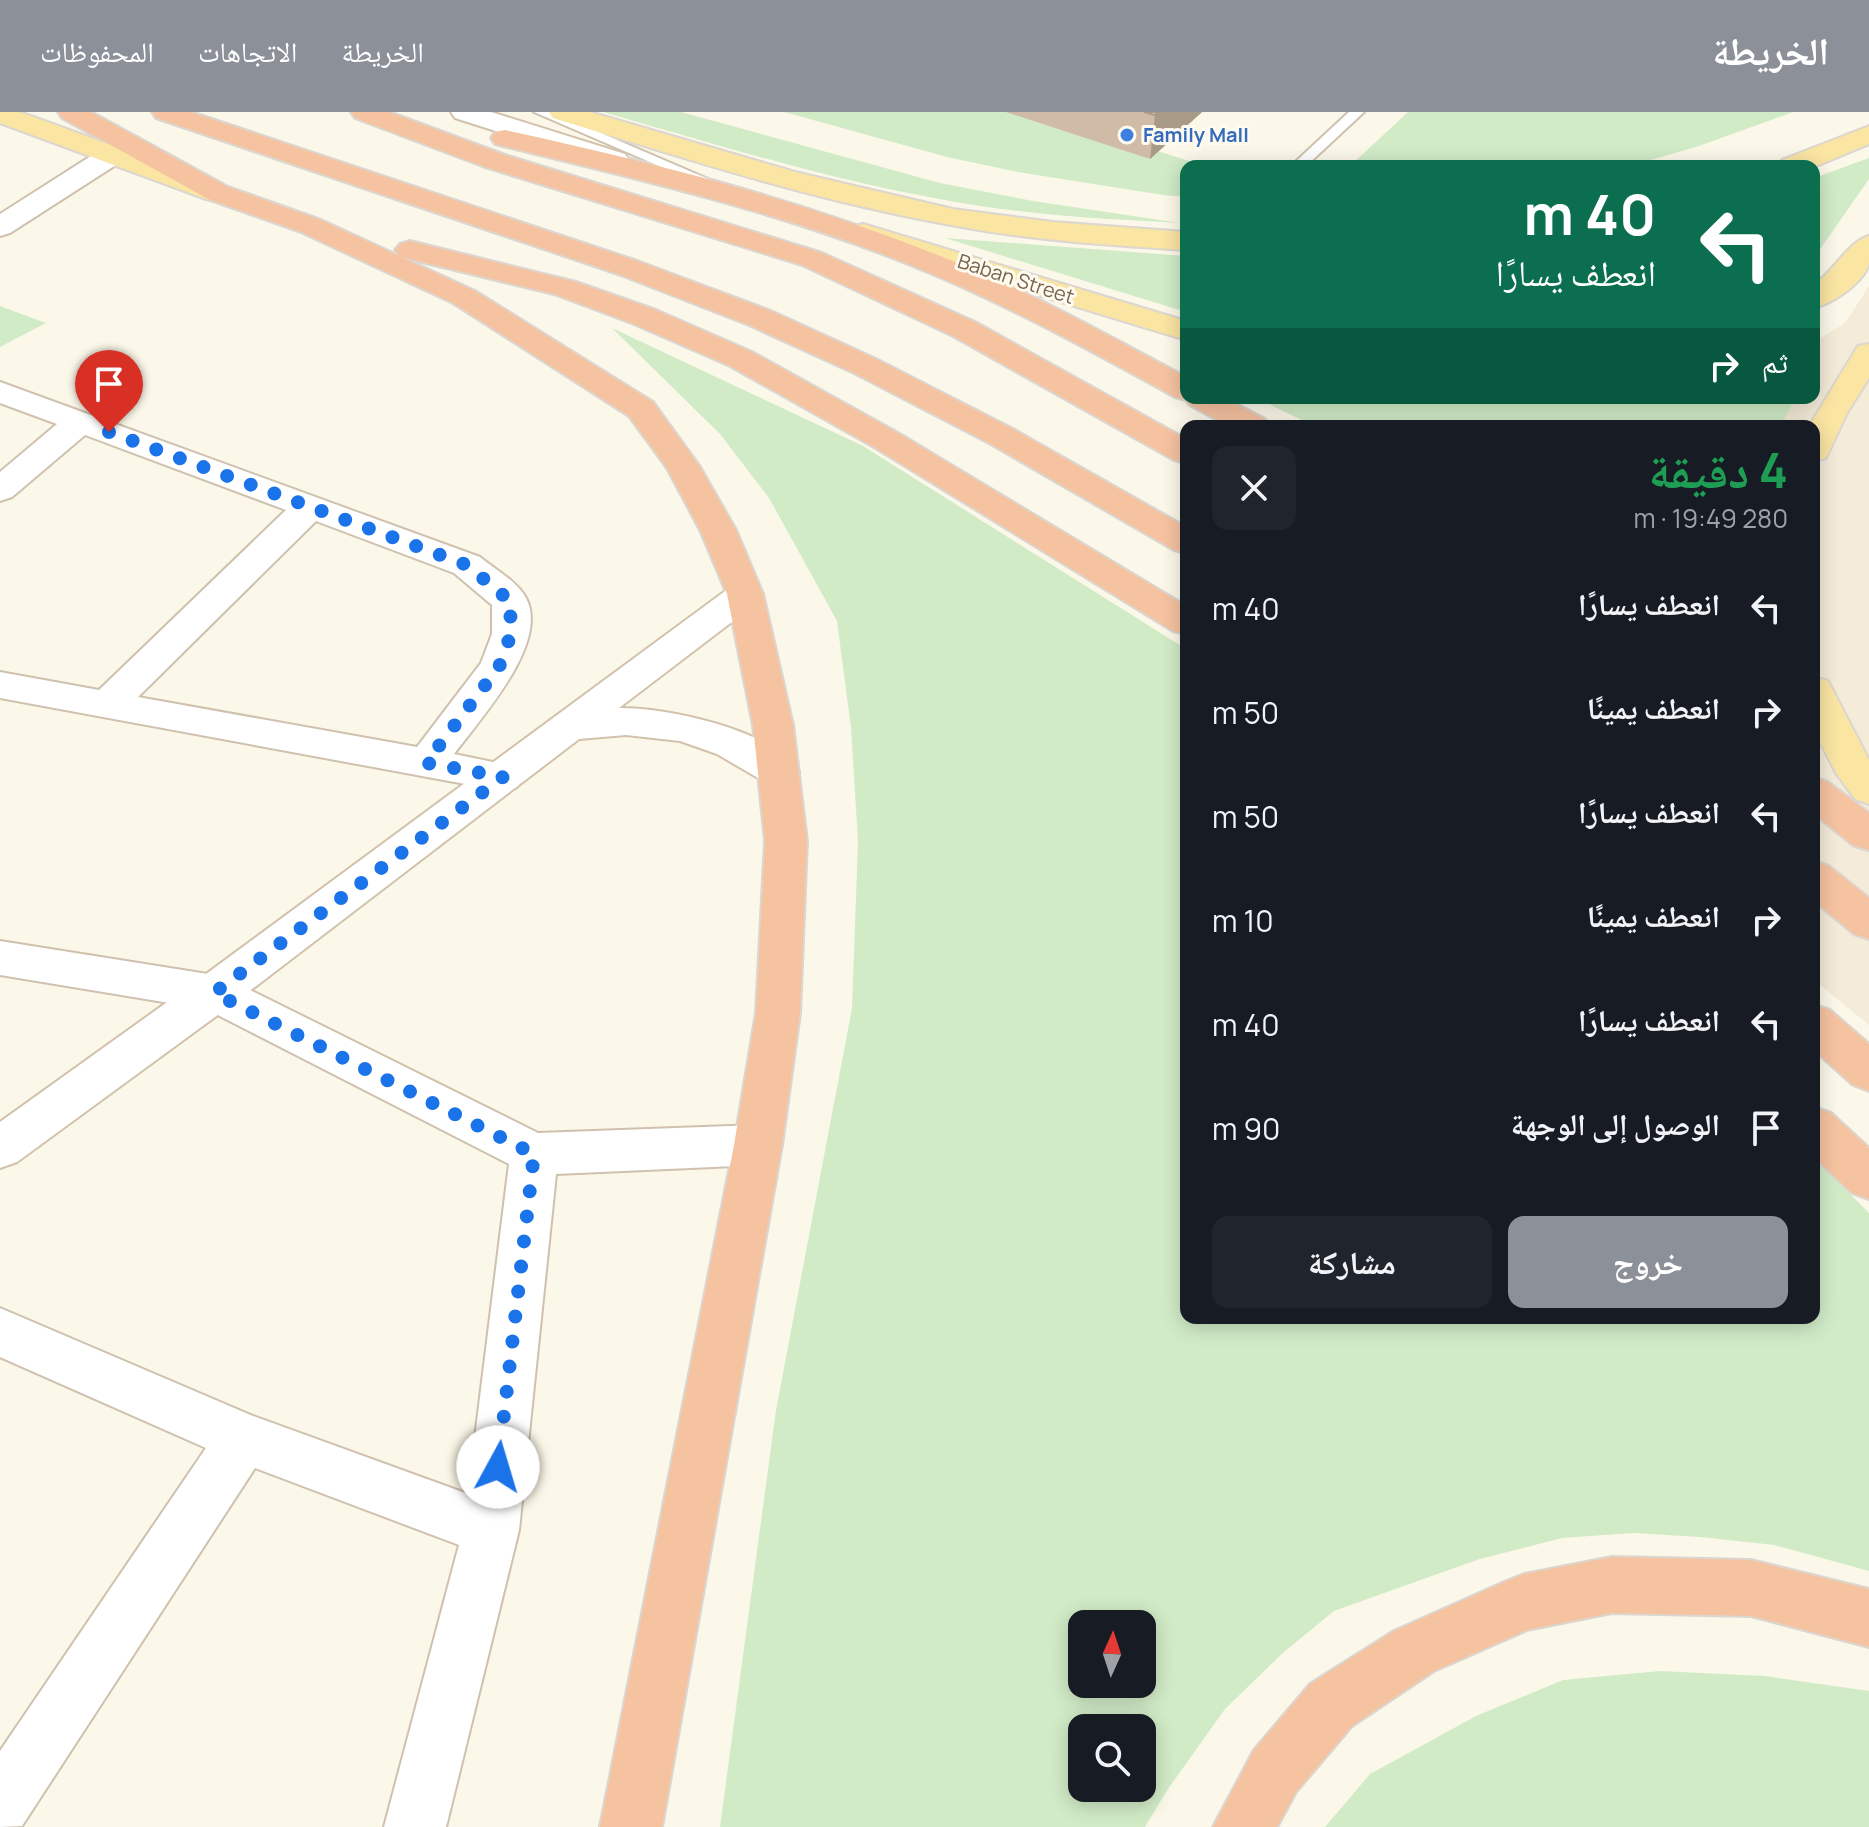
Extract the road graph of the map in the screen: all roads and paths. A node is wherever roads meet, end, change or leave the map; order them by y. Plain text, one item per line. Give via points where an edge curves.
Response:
1 (165, 112) edge
2 (364, 112) edge
3 (375, 112) edge
4 (464, 112) edge
5 (541, 112) edge
6 (562, 112) edge
7 (1357, 112) edge
8 (0, 114) edge
9 (58, 121) edge
10 (0, 122) edge
11 (1869, 134) edge
12 (112, 155) junction
13 (1305, 160) edge
14 (1806, 160) edge
15 (622, 162) junction
16 (727, 190) junction
17 (218, 193) junction
18 (311, 226) junction
19 (0, 227) edge
20 (845, 229) junction
21 (1180, 240) edge
22 (1869, 245) edge
23 (1820, 295) edge
24 (1180, 330) edge
25 (1869, 353) edge
26 (1180, 387) edge
27 (0, 392) edge
28 (1212, 404) edge
29 (1242, 420) edge
30 (80, 422) junction
31 (1820, 438) edge
32 (1180, 450) edge
33 (0, 490) edge
34 (310, 507) junction
35 (1180, 539) edge
36 (745, 594) junction
37 (1180, 618) edge
38 (0, 685) edge
39 (1820, 702) edge
40 (109, 703) junction
41 (571, 726) junction
42 (426, 763) junction
43 (779, 772) junction
44 (503, 777) junction
45 (1869, 789) edge
46 (1820, 797) edge
47 (1869, 835) edge
48 (1820, 882) edge
49 (1869, 922) edge
50 (0, 958) edge
51 (214, 993) junction
52 (1820, 1028) edge
53 (1869, 1072) edge
54 (1820, 1133) edge
55 (758, 1145) junction
56 (0, 1148) edge
57 (534, 1154) junction
58 (1869, 1178) edge
59 (0, 1332) edge
60 (244, 1438) junction
61 (491, 1530) junction
62 (1869, 1618) edge
63 (0, 1804) edge
64 (415, 1827) edge
65 (631, 1827) edge
66 (1244, 1827) edge

1 - 35 highway via 614,263 760,318 1001,436
2 - 32 highway via 495,161 812,259 964,329
3 - 15 highway
4 - 15 street
5 - 16 lane
6 - 21 main road via 921,212
7 - 13 lane
8 - 9 main road
9 - 10 main road
9 - 12 main road
9 - 17 highway
11 - 14 main road
12 - 17 main road
12 - 19 street
15 - 16 highway
16 - 20 highway
17 - 18 highway
18 - 36 highway via 464,297 641,409 683,467
18 - 37 highway via 565,288 741,359 886,440
20 - 24 main road, Baban Street
20 - 26 highway via 971,280
22 - 23 main road via 1840,281
25 - 31 main road
27 - 30 street
28 - 29 highway
30 - 33 street
30 - 34 street
34 - 40 street
34 - 42 street via 467,565 510,601 511,634 499,667
36 - 41 street
36 - 43 highway
38 - 40 street
39 - 45 main road
40 - 42 street
41 - 43 street via 603,721 675,726 731,743
41 - 44 street
42 - 44 street
43 - 55 highway via 786,841 778,1013
44 - 51 street
46 - 47 highway
48 - 49 highway
50 - 51 street
51 - 56 street
51 - 57 street
52 - 53 highway
54 - 58 highway
55 - 57 street
55 - 65 highway
57 - 61 street
59 - 60 street
60 - 61 street
60 - 63 street
61 - 64 street
62 - 66 highway via 1751,1588 1612,1585 1524,1602 1414,1651 1331,1705 1275,1771

